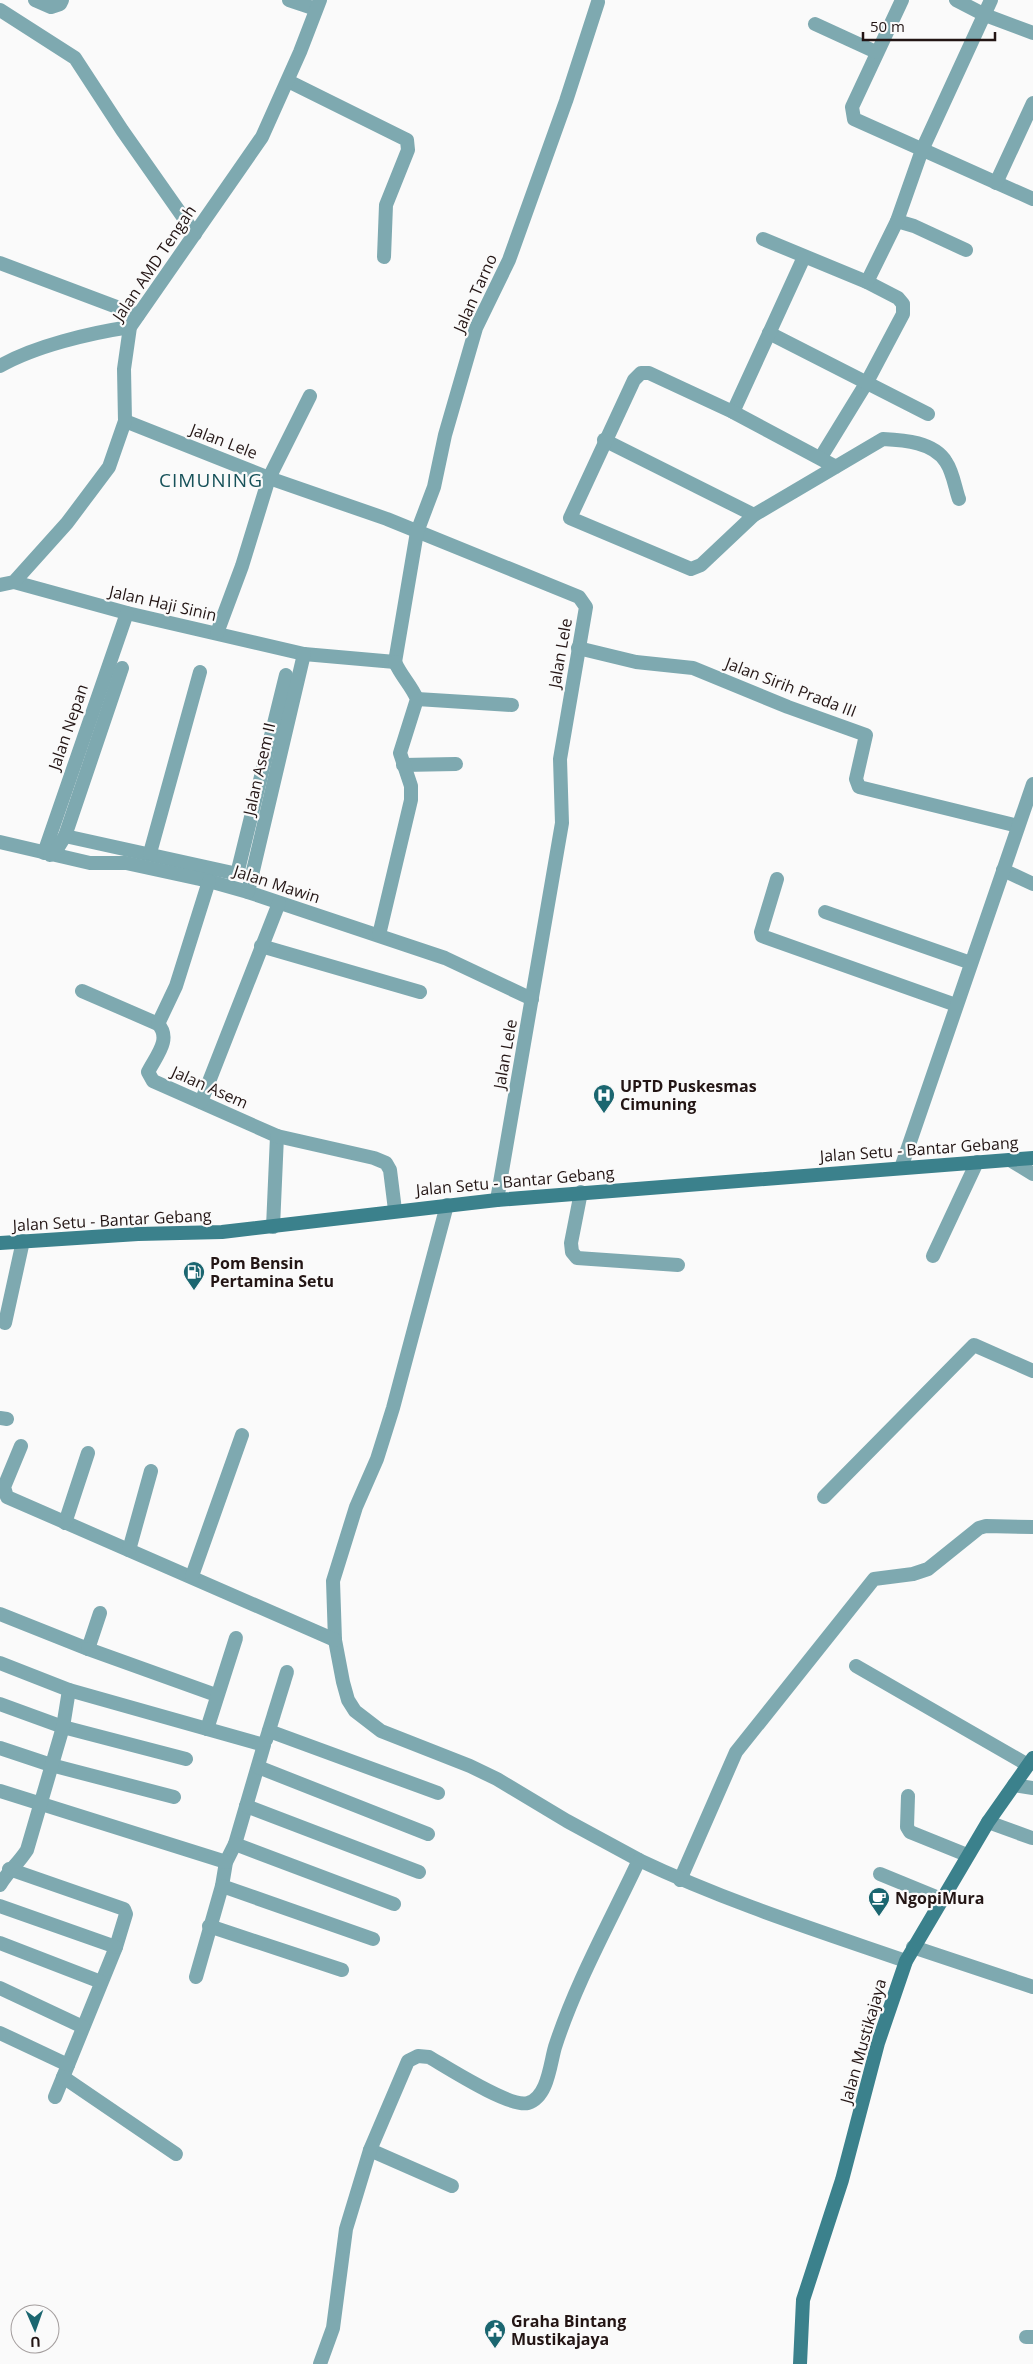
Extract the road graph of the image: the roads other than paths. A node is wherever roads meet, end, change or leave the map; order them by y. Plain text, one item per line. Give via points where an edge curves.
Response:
1 (35, 0) edge
2 (62, 0) edge
3 (289, 0) edge
4 (902, 0) edge
5 (956, 0) edge
6 (991, 0) edge
7 (598, 2) dead end
8 (318, 5) edge
9 (0, 10) edge
10 (985, 15) junction
11 (815, 24) dead end
12 (1033, 33) edge
13 (876, 52) junction
14 (288, 81) junction
15 (1033, 103) edge
16 (922, 150) junction
17 (996, 183) junction
18 (1033, 199) edge
19 (897, 221) junction
20 (195, 234) junction
21 (763, 239) dead end
22 (966, 250) dead end
23 (384, 257) dead end
24 (804, 257) junction
25 (0, 263) edge
26 (867, 282) junction
27 (138, 315) junction
28 (130, 327) junction
29 (769, 333) junction
30 (0, 366) edge
31 (867, 382) junction
32 (310, 396) dead end
33 (733, 412) junction
34 (928, 414) dead end
35 (125, 421) junction
36 (604, 440) junction
37 (821, 458) junction
38 (836, 467) junction
39 (270, 478) junction
40 (959, 499) dead end
41 (754, 515) junction
42 (417, 532) junction
43 (14, 582) junction
44 (0, 585) edge
45 (127, 613) junction
46 (217, 633) junction
47 (578, 648) junction
48 (304, 654) junction
49 (395, 662) junction
50 (122, 668) dead end
51 (200, 672) dead end
52 (286, 675) dead end
53 (417, 699) junction
54 (512, 705) dead end
55 (456, 764) dead end
56 (403, 765) junction
57 (1033, 784) edge
58 (1018, 826) junction
59 (64, 836) junction
60 (0, 842) edge
61 (150, 853) junction
62 (47, 854) junction
63 (1003, 870) junction
64 (777, 879) dead end
65 (209, 881) junction
66 (1033, 884) edge
67 (248, 892) junction
68 (279, 903) junction
69 (825, 912) dead end
70 (379, 935) junction
71 (261, 946) junction
72 (971, 963) junction
73 (82, 991) dead end
74 (420, 992) dead end
75 (532, 999) junction
76 (956, 1005) junction
77 (158, 1024) junction
78 (201, 1102) junction
79 (277, 1136) junction
80 (1033, 1158) edge
81 (1010, 1160) junction
82 (977, 1162) junction
83 (900, 1168) junction
84 (1033, 1174) edge
85 (581, 1192) junction
86 (497, 1200) junction
87 (448, 1205) junction
88 (395, 1210) junction
89 (273, 1227) junction
90 (23, 1241) junction
91 (0, 1243) edge
92 (933, 1256) dead end
93 (678, 1265) dead end
94 (5, 1323) dead end
95 (1033, 1371) edge
96 (242, 1435) dead end
97 (21, 1446) dead end
98 (88, 1453) dead end
99 (151, 1471) dead end
100 (824, 1497) dead end
101 (65, 1522) junction
102 (1033, 1528) edge
103 (129, 1550) junction
104 (192, 1576) junction
105 (100, 1612) dead end
106 (0, 1614) edge
107 (236, 1638) dead end
108 (335, 1640) junction
109 (88, 1649) junction
110 (0, 1663) edge
111 (856, 1666) dead end
112 (287, 1672) dead end
113 (69, 1690) junction
114 (216, 1695) junction
115 (0, 1704) edge
116 (63, 1727) junction
117 (207, 1729) junction
118 (269, 1731) junction
119 (264, 1745) junction
120 (0, 1748) edge
121 (186, 1759) dead end
122 (1031, 1761) edge
123 (51, 1765) junction
124 (258, 1767) junction
125 (1014, 1785) junction
126 (1033, 1788) edge
127 (0, 1791) edge
128 (438, 1793) dead end
129 (908, 1796) dead end
130 (174, 1797) dead end
131 (39, 1804) junction
132 (246, 1806) junction
133 (988, 1822) junction
134 (428, 1834) dead end
135 (1032, 1838) edge
136 (235, 1844) junction
137 (967, 1855) junction
138 (639, 1860) junction
139 (226, 1862) junction
140 (9, 1870) junction
141 (419, 1872) dead end
142 (880, 1874) dead end
143 (680, 1880) junction
144 (0, 1885) edge
145 (222, 1886) junction
146 (941, 1899) junction
147 (394, 1904) dead end
148 (0, 1906) edge
149 (209, 1926) junction
150 (373, 1939) dead end
151 (0, 1943) edge
152 (116, 1947) junction
153 (913, 1947) junction
154 (906, 1961) junction
155 (342, 1970) dead end
156 (196, 1977) dead end
157 (101, 1982) junction
158 (1033, 1987) edge
159 (0, 1988) edge
160 (83, 2027) junction
161 (0, 2033) edge
162 (65, 2071) junction
163 (55, 2097) dead end
164 (370, 2150) junction
165 (176, 2154) dead end
166 (452, 2186) dead end
167 (320, 2364) edge
168 (800, 2364) edge

1 - 2 street via 51,7
3 - 8 street
4 - 13 street
5 - 10 street
6 - 10 street
7 - 42 street, Jalan Tarno via 509,260 476,328 445,434 434,487
8 - 14 street, Jalan AMD Tengah
9 - 20 street via 76,58
10 - 12 street
10 - 16 street
11 - 13 street
13 - 16 street via 852,107 854,119
14 - 20 street, Jalan AMD Tengah via 262,137
14 - 23 street via 407,140 408,150 386,205
15 - 17 street
16 - 17 street
16 - 19 street
17 - 18 street
19 - 22 street
19 - 26 street
20 - 27 street, Jalan AMD Tengah
21 - 24 street
24 - 26 street
24 - 29 street
25 - 27 street
26 - 31 street via 898,298 903,304 903,314
27 - 28 street, Jalan AMD Tengah
28 - 30 street via 96,332 14,358
28 - 35 street, Jalan AMD Tengah via 124,369
29 - 31 street
29 - 33 street
31 - 34 street
31 - 37 street
32 - 39 street
33 - 36 street via 649,373 641,373 634,380
33 - 37 street
35 - 39 street, Jalan Lele
35 - 43 street, Jalan AMD Tengah via 109,467 100,482
36 - 41 street
36 - 41 street via 570,518 691,569 701,565
37 - 38 street
38 - 40 street via 883,439 913,442 934,448 946,462
38 - 41 street
39 - 42 street, Jalan Lele
39 - 46 street
42 - 47 street, Jalan Lele via 580,597 586,607
42 - 49 street, Jalan Tarno
43 - 44 street
43 - 45 street, Jalan Haji Sinin
45 - 46 street, Jalan Haji Sinin
45 - 62 street, Jalan Nepan
46 - 48 street, Jalan Haji Sinin
47 - 58 street, Jalan Sirih Prada III via 636,662 693,668 866,735 856,779 859,787
47 - 75 street, Jalan Lele via 560,759 562,824
48 - 49 street, Jalan Haji Sinin
48 - 67 street, Jalan Asem II
49 - 53 street
50 - 59 street
51 - 61 street
52 - 61 street via 238,870 233,873
53 - 54 street
53 - 56 street via 400,753
55 - 56 street
56 - 70 street via 411,800
57 - 58 street
58 - 63 street
59 - 61 street
59 - 62 street via 57,849
60 - 62 street, Jalan Mawin
62 - 65 street, Jalan Mawin via 90,863 126,863
63 - 66 street
63 - 72 street
64 - 76 street via 762,936
65 - 67 street, Jalan Mawin
65 - 77 street via 176,986
67 - 68 street, Jalan Mawin
68 - 70 street, Jalan Mawin
68 - 71 street
69 - 72 street
70 - 75 street, Jalan Mawin via 445,958
71 - 74 street
71 - 78 street
72 - 76 street
73 - 77 street
75 - 86 street, Jalan Lele
76 - 83 street
77 - 78 street, Jalan Asem via 165,1039 148,1072 149,1077
78 - 79 street, Jalan Asem
79 - 88 street, Jalan Asem via 386,1163 390,1170
79 - 89 street
80 - 81 main road, Jalan Setu - Bantar Gebang
81 - 82 main road, Jalan Setu - Bantar Gebang
81 - 84 street
82 - 83 main road, Jalan Setu - Bantar Gebang
82 - 92 street
83 - 85 main road, Jalan Setu - Bantar Gebang
85 - 86 main road, Jalan Setu - Bantar Gebang
85 - 93 street via 572,1243 572,1252 577,1258
86 - 87 main road, Jalan Setu - Bantar Gebang
87 - 88 main road, Jalan Setu - Bantar Gebang
87 - 108 street via 393,1408 377,1459 356,1507 333,1582
88 - 89 main road, Jalan Setu - Bantar Gebang
89 - 90 main road, Jalan Setu - Bantar Gebang
90 - 91 main road, Jalan Setu - Bantar Gebang
90 - 94 street
95 - 100 street via 974,1345
96 - 104 street
97 - 101 street via 4,1493
98 - 101 street
99 - 103 street
101 - 103 street
102 - 143 street via 979,1528 928,1569 874,1579 736,1752
103 - 104 street
104 - 108 street
105 - 109 street
106 - 109 street
107 - 114 street
108 - 138 street via 348,1700 363,1720 381,1731 497,1779
109 - 114 street
110 - 113 street
111 - 122 street
112 - 118 street
113 - 116 street
113 - 117 street
114 - 117 street
115 - 116 street
116 - 121 street
116 - 123 street
117 - 119 street
118 - 119 street
118 - 128 street
119 - 124 street
120 - 123 street
122 - 125 main road, Jalan Mustikajaya
123 - 130 street
123 - 131 street
124 - 132 street
124 - 134 street
125 - 126 street
125 - 133 main road, Jalan Mustikajaya
127 - 131 street
129 - 137 street via 907,1828 910,1832
131 - 139 street
131 - 140 street via 27,1850
132 - 136 street
132 - 141 street
133 - 135 street
133 - 137 main road, Jalan Mustikajaya
136 - 139 street
136 - 147 street
137 - 146 main road, Jalan Mustikajaya
138 - 143 street
138 - 164 street via 578,1988 537,2097 528,2103 509,2101 429,2058 418,2056 408,2061
139 - 145 street
140 - 144 street
140 - 152 street via 124,1909 125,1920
142 - 146 street
143 - 154 street
145 - 149 street
145 - 150 street
146 - 153 main road, Jalan Mustikajaya
148 - 152 street
149 - 155 street
149 - 156 street
151 - 157 street
152 - 157 street
153 - 154 main road, Jalan Mustikajaya
153 - 158 street
154 - 168 main road, Jalan Mustikajaya via 803,2300
157 - 160 street
159 - 160 street
160 - 162 street
161 - 162 street
162 - 163 street
162 - 165 street
164 - 166 street
164 - 167 street via 346,2229 333,2328

